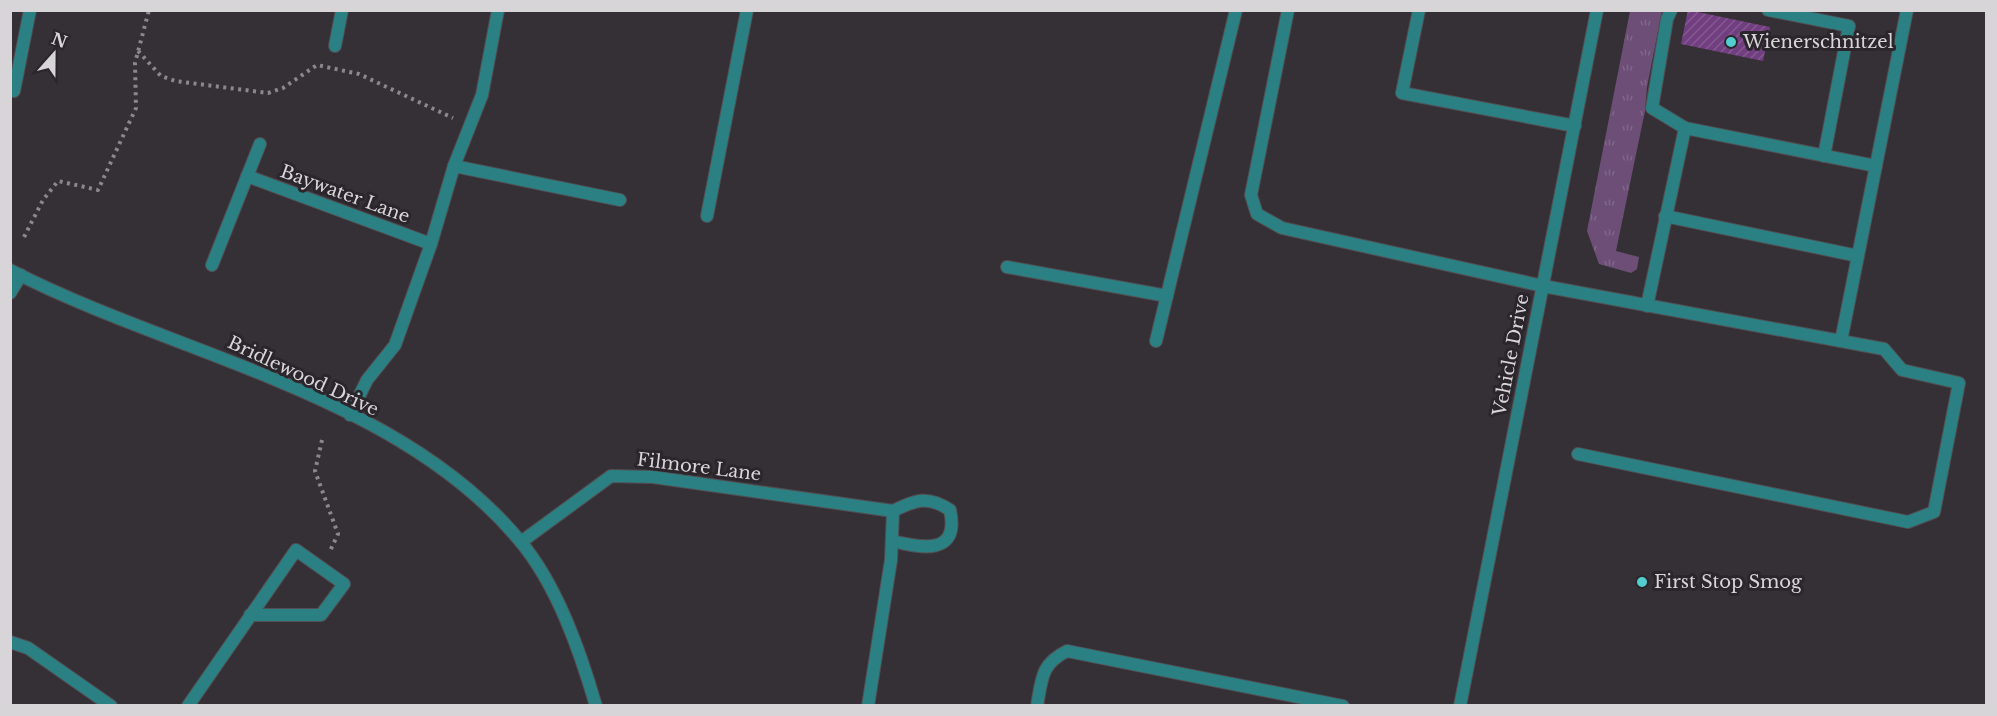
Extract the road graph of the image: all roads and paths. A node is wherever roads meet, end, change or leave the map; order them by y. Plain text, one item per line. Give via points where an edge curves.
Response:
1 (30, 10) edge
2 (149, 10) edge
3 (342, 10) edge
4 (498, 10) edge
5 (747, 10) edge
6 (1236, 10) edge
7 (1288, 10) edge
8 (1419, 10) edge
9 (1597, 10) edge
10 (1671, 10) edge
11 (1768, 10) edge
12 (1907, 10) edge
13 (335, 46) dead end
14 (138, 51) junction
15 (14, 91) dead end
16 (470, 126) junction
17 (1575, 126) junction
18 (1685, 128) junction
19 (260, 144) dead end
20 (1824, 156) junction
21 (454, 166) junction
22 (1876, 166) junction
23 (247, 176) junction
24 (620, 200) dead end
25 (707, 216) dead end
26 (1665, 216) junction
27 (24, 237) dead end
28 (431, 244) junction
29 (1858, 256) junction
30 (212, 265) dead end
31 (1007, 267) dead end
32 (16, 272) edge
33 (1543, 286) junction
34 (10, 293) edge
35 (1167, 296) junction
36 (1647, 306) junction
37 (1156, 341) dead end
38 (1841, 341) junction
39 (350, 415) junction
40 (322, 440) dead end
41 (1578, 454) dead end
42 (893, 511) junction
43 (892, 541) junction
44 (521, 542) junction
45 (320, 567) junction
46 (250, 615) junction
47 (10, 642) edge
48 (111, 705) edge
49 (188, 705) edge
50 (596, 705) edge
51 (868, 705) edge
52 (1036, 705) edge
53 (1343, 705) edge
54 (1460, 705) edge

1 - 15 street
2 - 14 path
3 - 13 street
4 - 16 street via 482,95
5 - 25 street
6 - 35 street
7 - 33 street via 1251,195 1257,214 1282,228
8 - 17 street via 1402,93
9 - 17 street, Vehicle Drive
10 - 18 street via 1652,108
11 - 20 street via 1849,26
12 - 22 street
14 - 16 path via 161,76 175,81 268,93 283,88 317,65 359,74
14 - 27 path via 136,108 98,190 58,181
16 - 21 street
17 - 33 street, Vehicle Drive
18 - 20 street
18 - 26 street
19 - 23 street
20 - 22 street
21 - 24 street
21 - 28 street
22 - 29 street
23 - 28 street, Baywater Lane
23 - 30 street
26 - 29 street
26 - 36 street
28 - 39 street via 394,345 367,380
29 - 38 street
31 - 35 street
32 - 34 street
32 - 39 street, Bridlewood Drive via 99,311
33 - 36 street
33 - 54 street, Vehicle Drive
35 - 37 street
36 - 38 street
38 - 41 street via 1884,349 1902,370 1959,383 1934,512 1908,522
39 - 44 street, Bridlewood Drive via 428,460 475,495
40 - 45 path via 315,471 338,534
42 - 43 street
42 - 43 street, Filmore Lane via 909,502 932,500 950,510 952,523 949,537 939,545 923,547
42 - 44 street, Filmore Lane via 653,477 611,476
43 - 51 street
44 - 50 street, Bridlewood Drive via 558,601
45 - 46 street via 297,550
45 - 46 street via 344,584 321,615
46 - 49 street
47 - 48 street via 28,648
52 - 53 street via 1050,660 1067,651

